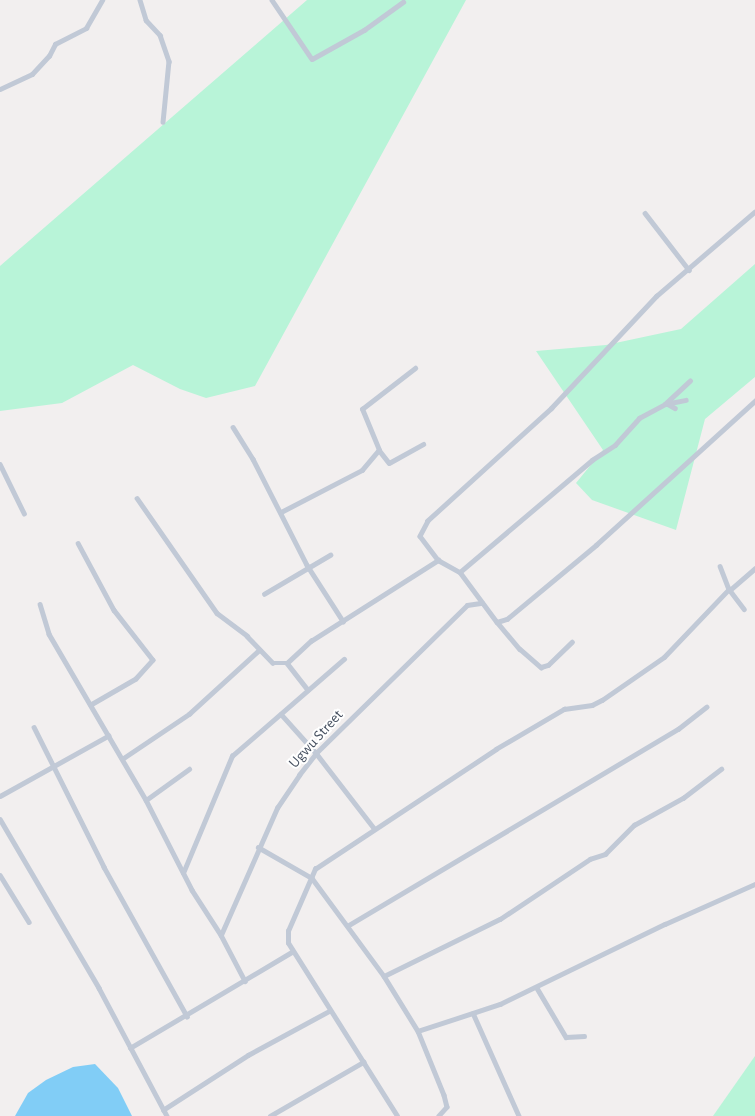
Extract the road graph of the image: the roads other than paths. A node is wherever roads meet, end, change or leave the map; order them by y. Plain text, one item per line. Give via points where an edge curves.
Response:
1 (102, 0) edge
2 (140, 0) edge
3 (272, 0) edge
4 (403, 2) dead end
5 (0, 89) edge
6 (163, 122) dead end
7 (755, 212) edge
8 (645, 213) dead end
9 (690, 270) junction
10 (416, 368) dead end
11 (690, 380) dead end
12 (686, 400) dead end
13 (755, 401) edge
14 (666, 404) junction
15 (675, 408) dead end
16 (233, 427) dead end
17 (423, 444) dead end
18 (379, 450) junction
19 (0, 464) edge
20 (137, 498) dead end
21 (281, 512) junction
22 (24, 513) dead end
23 (78, 543) dead end
24 (330, 555) dead end
25 (438, 560) junction
26 (307, 566) junction
27 (720, 566) dead end
28 (755, 568) edge
29 (460, 572) junction
30 (730, 589) junction
31 (264, 594) dead end
32 (482, 603) junction
33 (40, 604) dead end
34 (744, 609) dead end
35 (343, 621) junction
36 (497, 622) junction
37 (572, 642) dead end
38 (259, 650) junction
39 (344, 659) dead end
40 (287, 663) junction
41 (308, 690) junction
42 (90, 705) junction
43 (706, 707) dead end
44 (281, 714) junction
45 (34, 727) dead end
46 (108, 736) junction
47 (316, 753) junction
48 (122, 759) junction
49 (54, 768) junction
50 (190, 769) dead end
51 (721, 769) dead end
52 (0, 796) edge
53 (146, 800) junction
54 (0, 819) edge
55 (374, 828) junction
56 (258, 847) junction
57 (183, 873) junction
58 (0, 875) edge
59 (312, 878) junction
60 (755, 884) edge
61 (29, 922) dead end
62 (349, 925) junction
63 (221, 935) junction
64 (292, 952) junction
65 (384, 976) junction
66 (245, 981) junction
67 (537, 988) junction
68 (329, 1011) junction
69 (473, 1013) junction
70 (187, 1016) junction
71 (418, 1031) junction
72 (584, 1036) dead end
73 (130, 1048) junction
74 (363, 1062) junction
75 (163, 1110) junction
76 (167, 1116) edge
77 (270, 1116) edge
78 (397, 1116) edge
79 (439, 1116) edge
80 (519, 1116) edge

1 - 5 street via 86,28 55,44 49,56 32,74
2 - 6 street via 146,20 160,35 169,61
3 - 4 street via 312,59 364,30
7 - 9 street
8 - 9 street
9 - 25 street via 657,296 537,423 422,528 420,536
10 - 18 street via 362,409
11 - 14 street
12 - 14 street
13 - 36 street via 596,545 506,619
14 - 15 street
14 - 29 street via 639,418 615,445 592,460
16 - 21 street
17 - 18 street via 389,463
18 - 21 street via 362,470
19 - 22 street
20 - 38 street via 217,613 247,636
21 - 26 street
23 - 42 street via 114,610 153,660 136,679
24 - 26 street
25 - 29 street
25 - 35 street
26 - 31 street
26 - 35 street
27 - 30 street
28 - 30 street
29 - 32 street
30 - 34 street
30 - 55 street via 664,657 602,700 592,705 564,709
32 - 36 street
32 - 47 street, Ugwu Street via 467,606
33 - 42 street via 49,634
35 - 40 street via 297,650
36 - 37 street via 541,667 548,665
38 - 40 street via 273,663
38 - 48 street via 189,714
39 - 41 street
40 - 41 street
41 - 44 street
42 - 46 street
43 - 62 street via 678,728
44 - 47 street
44 - 57 street via 232,756
45 - 49 street
46 - 48 street
46 - 49 street
47 - 55 street
47 - 56 street, Ugwu Street via 277,808
48 - 53 street
49 - 52 street
49 - 70 street
50 - 53 street
51 - 65 street via 670,807 634,825 605,854 590,859 500,919
53 - 57 street
54 - 73 street via 99,988
55 - 59 street via 315,869
56 - 59 street
56 - 63 street, Ugwu Street
57 - 63 street
58 - 61 street
59 - 62 street
59 - 64 street via 288,931
60 - 67 street via 665,924
62 - 65 street
63 - 66 street
64 - 66 street
64 - 68 street
65 - 71 street
66 - 70 street
67 - 69 street
67 - 72 street via 566,1037
68 - 74 street
68 - 75 street via 248,1055
69 - 71 street
69 - 80 street
70 - 73 street
71 - 79 street via 447,1107
73 - 75 street
74 - 77 street
74 - 78 street
75 - 76 street

